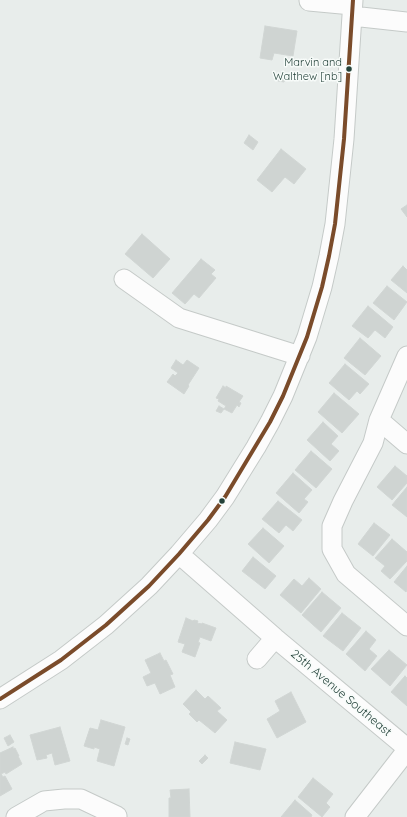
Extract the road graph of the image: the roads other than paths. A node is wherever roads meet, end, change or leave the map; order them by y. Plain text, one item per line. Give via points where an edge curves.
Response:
1 (309, 0) edge
2 (352, 7) edge
3 (407, 22) edge
4 (124, 279) dead end
5 (300, 356) junction
6 (407, 356) edge
7 (379, 420) junction
8 (407, 444) edge
9 (179, 554) junction
10 (407, 626) edge
11 (275, 638) junction
12 (257, 659) dead end
13 (0, 699) edge
14 (407, 749) edge
15 (118, 816) edge
16 (16, 817) edge
17 (355, 817) edge

1 - 2 street
2 - 3 street
2 - 5 street via 344,139 335,224 322,288
4 - 5 street via 179,318
5 - 9 street via 256,448 226,497
6 - 7 street
7 - 8 street
7 - 10 street via 373,443 332,526 332,549 346,574
9 - 11 street, 25th Avenue Southeast
9 - 13 street via 149,586 106,625 61,660
11 - 12 street
11 - 14 street, 25th Avenue Southeast
14 - 17 street
15 - 16 street via 81,799 64,799 44,801

